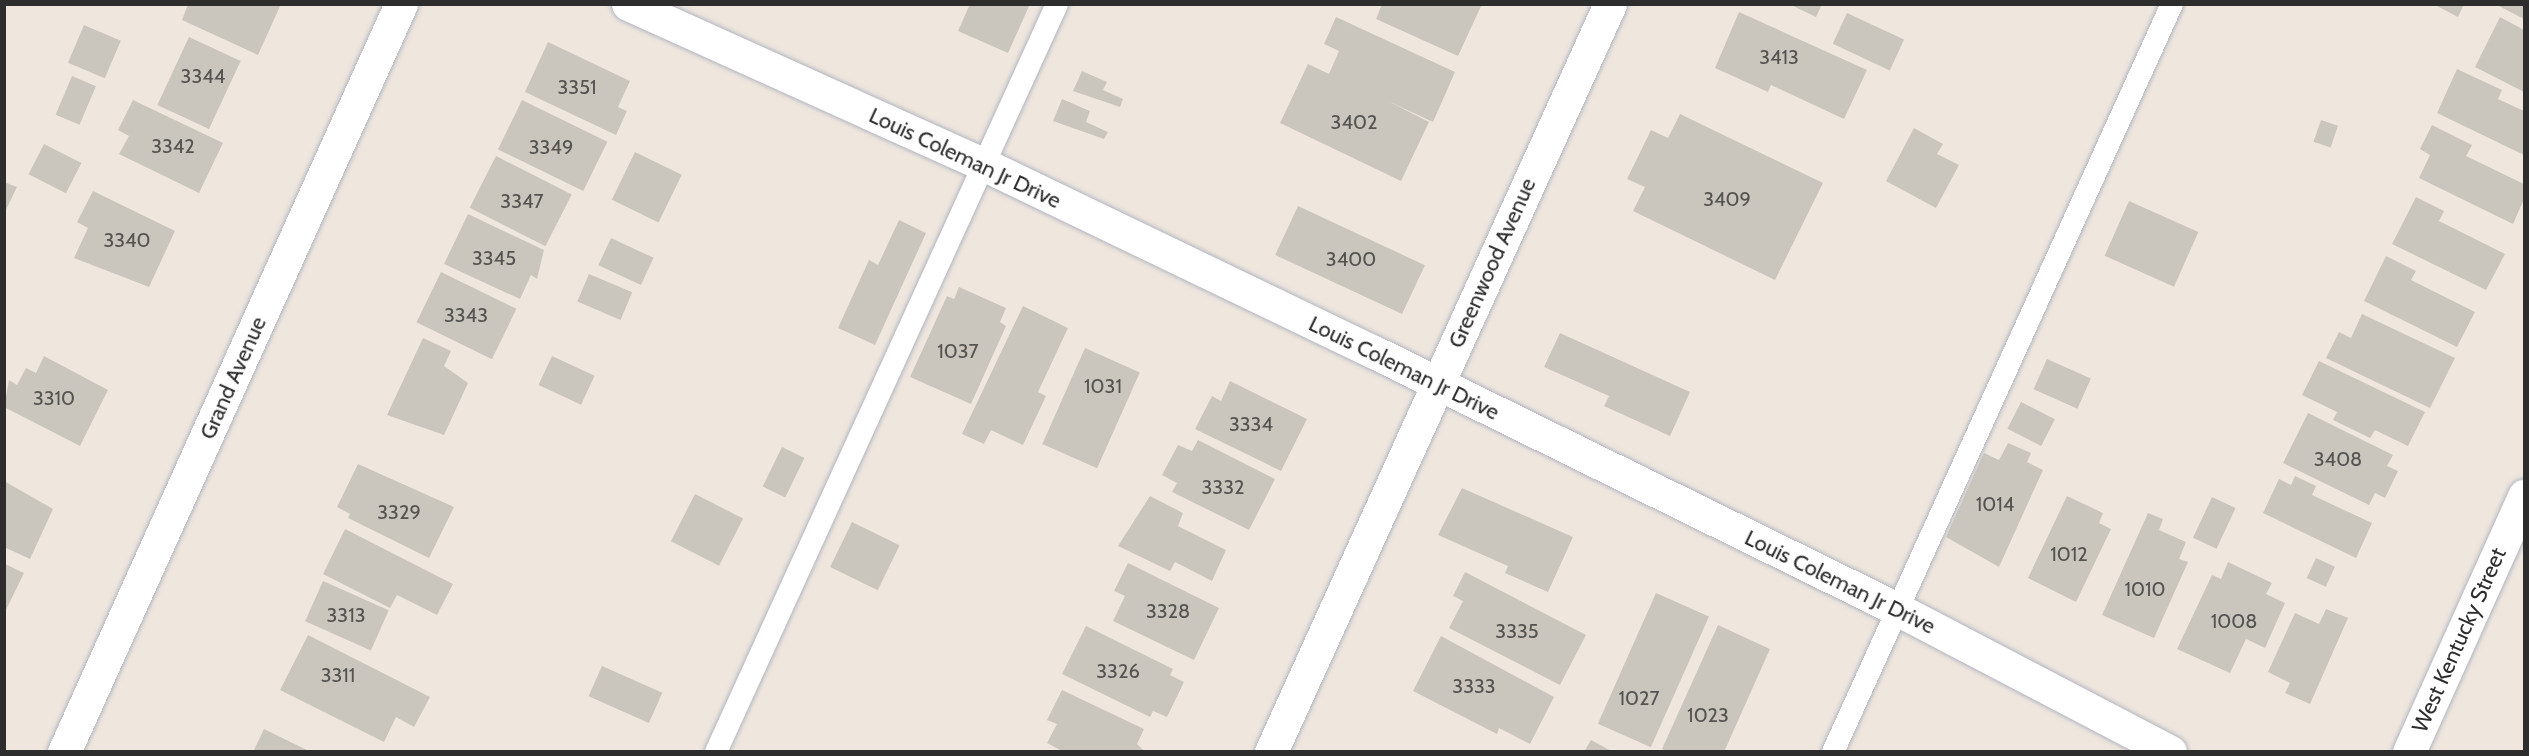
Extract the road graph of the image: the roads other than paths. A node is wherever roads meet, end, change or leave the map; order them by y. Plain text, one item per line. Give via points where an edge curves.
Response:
1 (402, 4) edge
2 (628, 4) edge
3 (1057, 4) edge
4 (1610, 4) edge
5 (2172, 4) edge
6 (985, 165) junction
7 (1437, 385) junction
8 (2524, 496) edge
9 (1897, 609) junction
10 (64, 752) edge
11 (716, 752) edge
12 (1271, 752) edge
13 (1833, 752) edge
14 (2170, 752) edge
15 (2409, 752) edge

1 - 10 street, Grand Avenue
2 - 6 street, Louis Coleman Jr Drive
3 - 6 lane
4 - 7 street, Greenwood Avenue
5 - 9 lane
6 - 7 street, Louis Coleman Jr Drive
6 - 11 lane
7 - 9 street, Louis Coleman Jr Drive
7 - 12 street, Greenwood Avenue
8 - 15 street, West Kentucky Street
9 - 13 lane
9 - 14 street, Louis Coleman Jr Drive

